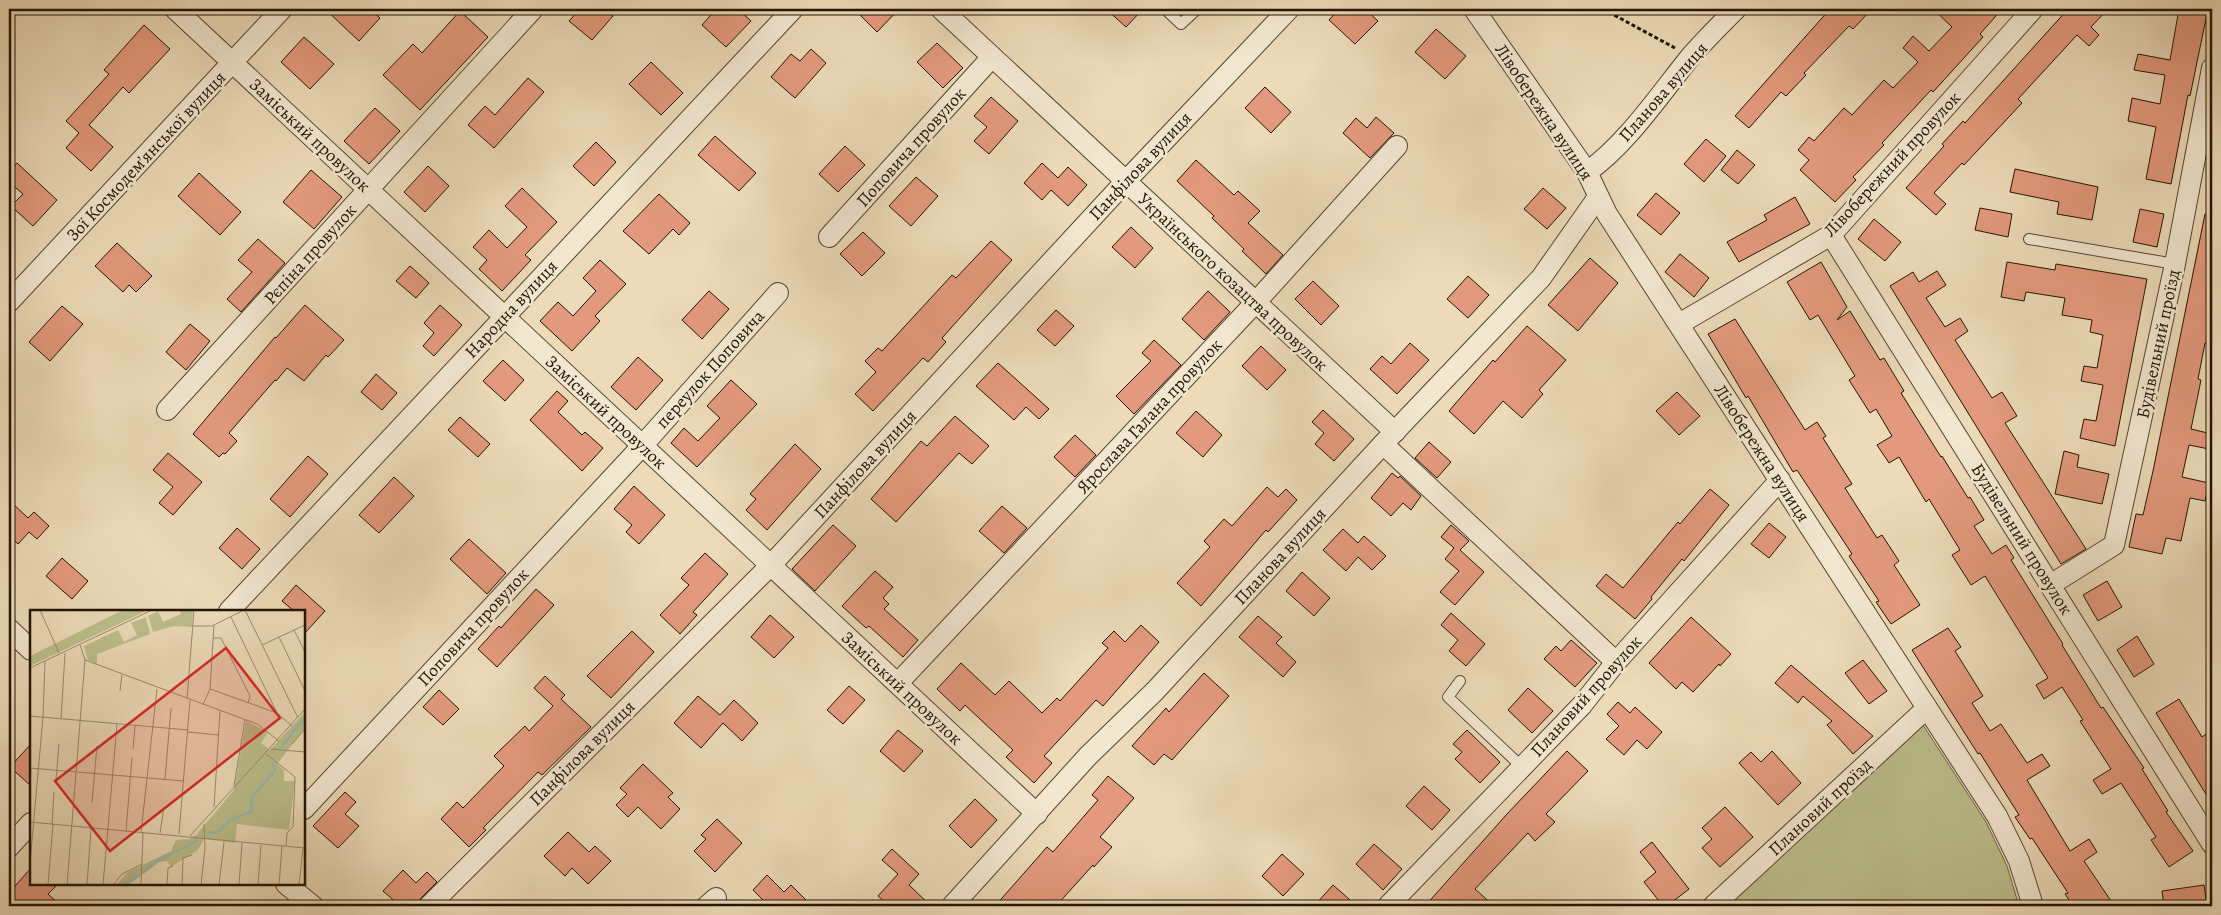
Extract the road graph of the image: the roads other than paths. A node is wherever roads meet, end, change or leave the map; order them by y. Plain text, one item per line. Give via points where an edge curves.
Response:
1 (175, 9) edge
2 (282, 9) edge
3 (532, 9) edge
4 (794, 9) edge
5 (941, 9) edge
6 (1165, 9) edge
7 (1197, 9) edge
8 (1289, 9) edge
9 (1474, 9) edge
10 (1736, 9) edge
11 (2033, 9) edge
12 (992, 57) junction
13 (233, 63) junction
14 (2212, 68) edge
15 (1397, 146) dead end
16 (1587, 172) junction
17 (1126, 182) junction
18 (369, 190) junction
19 (1598, 197) junction
20 (1831, 235) junction
21 (829, 237) dead end
22 (2029, 239) dead end
23 (2175, 264) junction
24 (778, 293) dead end
25 (9, 302) edge
26 (1255, 303) junction
27 (504, 317) junction
28 (1679, 324) junction
29 (167, 410) dead end
30 (1389, 438) junction
31 (642, 446) junction
32 (1780, 480) junction
33 (771, 565) junction
34 (2050, 585) junction
35 (230, 610) edge
36 (9, 629) edge
37 (30, 649) edge
38 (1616, 662) junction
39 (1460, 681) dead end
40 (898, 683) junction
41 (1928, 708) junction
42 (1522, 767) junction
43 (305, 807) edge
44 (1037, 814) junction
45 (30, 824) edge
46 (2212, 844) edge
47 (9, 847) edge
48 (287, 885) edge
49 (313, 906) edge
50 (429, 906) edge
51 (952, 906) edge
52 (1388, 906) edge
53 (1713, 906) edge
54 (2032, 906) edge

1 - 13 street, Заміський провулок
2 - 13 street, Зої Космодем’янської вулиця
3 - 18 street, Рєпіна провулок
4 - 27 street, Народна вулиця
5 - 12 street, Українського козацтва провулок
6 - 7 lane via 1181,24
8 - 17 street, Панфілова вулиця
9 - 16 street, Лівобережна вулиця
10 - 16 street, Планова вулиця via 1691,56 1602,162
11 - 20 street, Лівобережний провулок
12 - 17 street, Українського козацтва провулок
12 - 21 street, Поповича провулок
13 - 18 street, Заміський провулок
13 - 25 street, Зої Космодем’янської вулиця
14 - 23 street, Будівельний проїзд
15 - 26 street, Ярослава Галана провулок
16 - 19 street, Лівобережна вулиця
17 - 26 street, Українського козацтва провулок
17 - 33 street, Панфілова вулиця
18 - 27 street, Заміський провулок
18 - 29 street, Рєпіна провулок
19 - 28 street, Лівобережна вулиця
19 - 30 street, Планова вулиця via 1541,278
20 - 28 street, Лівобережний провулок
20 - 34 street, Будівельний провулок
22 - 23 lane
23 - 34 street, Будівельний проїзд via 2114,545
24 - 31 street, переулок Поповича
26 - 30 street, Українського козацтва провулок
26 - 40 street, Ярослава Галана провулок
27 - 31 street, Заміський провулок
27 - 35 street, Народна вулиця
28 - 32 street, Лівобережна вулиця
30 - 38 street, Українського козацтва провулок
30 - 44 street, Планова вулиця
31 - 33 street, Заміський провулок
31 - 43 street, Поповича провулок
32 - 38 street, Плановий провулок
32 - 41 street, Лівобережна вулиця
33 - 40 street, Заміський провулок
33 - 50 street, Панфілова вулиця
34 - 46 street, Будівельний провулок
36 - 37 street
38 - 42 street, Плановий провулок via 1582,705
39 - 42 lane via 1448,697
40 - 44 street, Заміський провулок
41 - 53 street, Плановий проїзд
41 - 54 street, Лівобережна вулиця via 1997,816 2019,861
42 - 52 street, Плановий провулок
44 - 51 street, Планова вулиця
45 - 47 street
48 - 49 street

